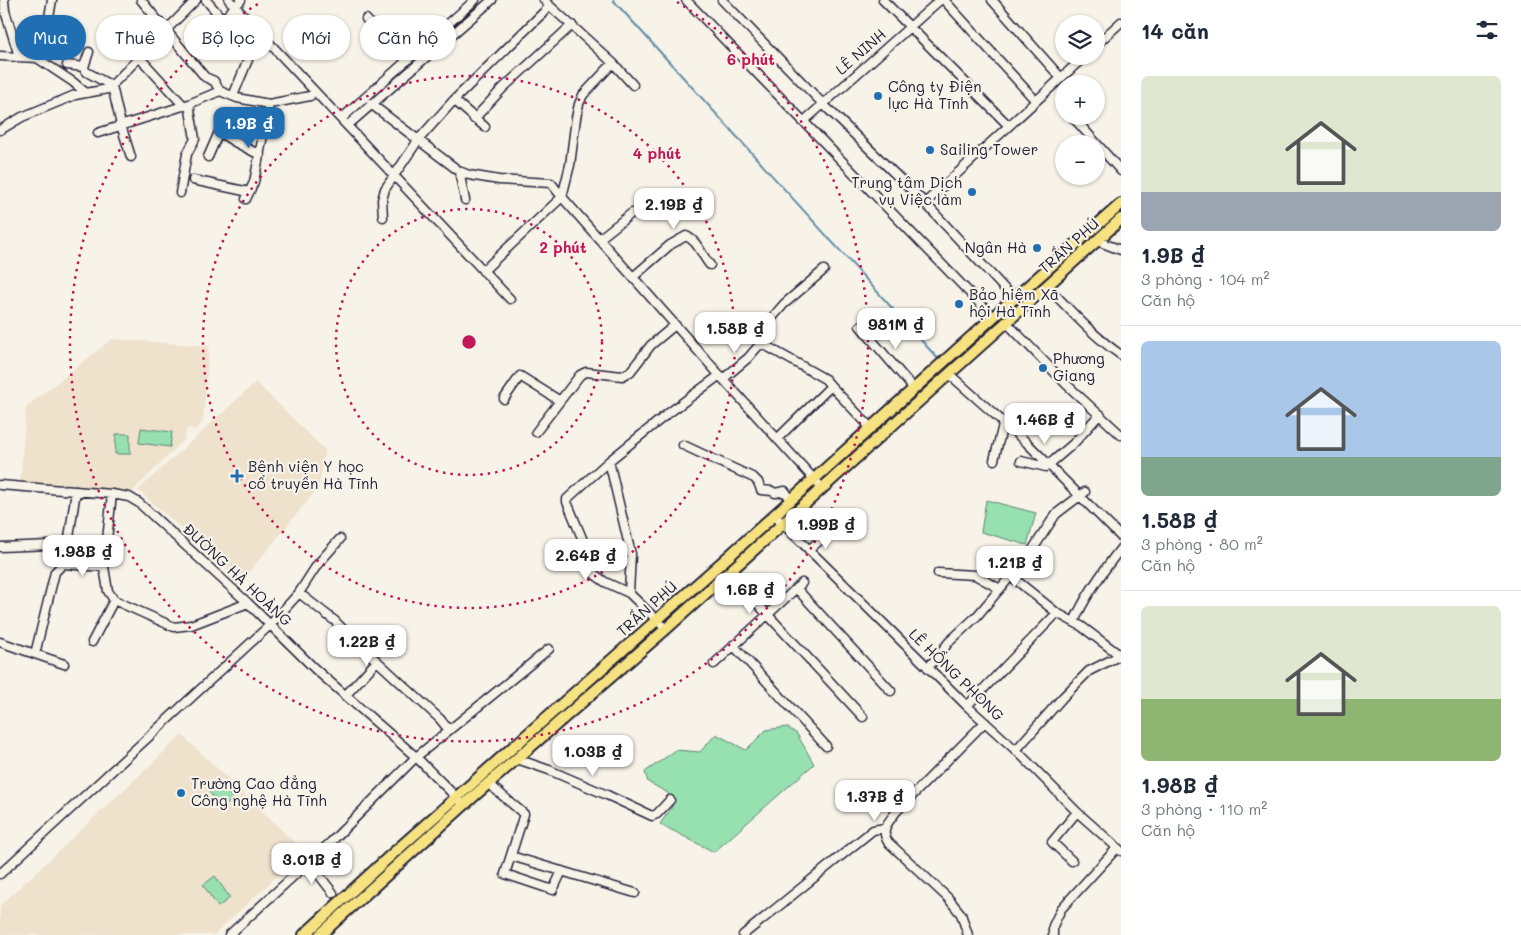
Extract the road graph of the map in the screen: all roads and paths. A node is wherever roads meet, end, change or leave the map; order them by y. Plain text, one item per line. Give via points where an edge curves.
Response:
1 (4, 0) edge
2 (52, 0) edge
3 (141, 0) edge
4 (196, 0) edge
5 (206, 0) edge
6 (229, 0) edge
7 (241, 0) edge
8 (475, 0) edge
9 (492, 0) edge
10 (686, 0) edge
11 (722, 0) edge
12 (883, 0) edge
13 (940, 0) edge
14 (944, 0) edge
15 (992, 0) edge
16 (547, 3) edge
17 (235, 7) junction
18 (50, 15) edge
19 (154, 15) edge
20 (219, 15) edge
21 (228, 15) edge
22 (242, 15) edge
23 (456, 17) edge
24 (174, 22) edge
25 (1121, 22) edge
26 (572, 25) junction
27 (910, 27) junction
28 (1105, 37) edge
29 (174, 40) edge
30 (15, 43) edge
31 (273, 49) edge
32 (89, 52) dead end
33 (0, 56) edge
34 (15, 56) edge
35 (40, 60) edge
36 (138, 60) edge
37 (142, 60) edge
38 (247, 60) edge
39 (407, 60) edge
40 (613, 63) junction
41 (67, 64) dead end
42 (1075, 65) edge
43 (84, 67) junction
44 (1058, 75) edge
45 (1064, 75) edge
46 (633, 84) dead end
47 (1055, 84) edge
48 (112, 86) junction
49 (220, 91) junction
50 (86, 93) junction
51 (233, 96) junction
52 (310, 96) dead end
53 (454, 100) junction
54 (1036, 101) junction
55 (269, 104) junction
56 (371, 104) junction
57 (823, 104) junction
58 (186, 105) junction
59 (341, 119) junction
60 (474, 119) junction
61 (803, 122) junction
62 (348, 125) junction
63 (1080, 125) edge
64 (121, 126) junction
65 (1009, 126) junction
66 (484, 127) dead end
67 (0, 130) edge
68 (98, 133) dead end
69 (419, 139) junction
70 (260, 155) junction
71 (131, 157) dead end
72 (208, 157) dead end
73 (459, 171) junction
74 (1121, 171) edge
75 (394, 175) junction
76 (193, 180) dead end
77 (180, 193) dead end
78 (562, 197) junction
79 (465, 200) dead end
80 (925, 203) junction
81 (1121, 204) edge
82 (632, 213) dead end
83 (383, 217) dead end
84 (1121, 219) edge
85 (599, 239) junction
86 (1097, 241) junction
87 (1121, 250) edge
88 (710, 265) dead end
89 (824, 270) dead end
90 (484, 271) junction
91 (633, 277) junction
92 (1047, 286) junction
93 (510, 299) dead end
94 (1014, 299) junction
95 (993, 317) junction
96 (1007, 322) junction
97 (675, 324) junction
98 (860, 326) dead end
99 (761, 342) junction
100 (1121, 355) edge
101 (949, 374) junction
102 (721, 377) junction
103 (831, 386) junction
104 (914, 389) junction
105 (504, 399) dead end
106 (560, 401) junction
107 (1100, 414) junction
108 (1004, 421) junction
109 (871, 428) junction
110 (536, 432) dead end
111 (1121, 435) edge
112 (777, 439) junction
113 (683, 445) dead end
114 (994, 460) dead end
115 (609, 461) junction
116 (1022, 461) dead end
117 (1051, 463) junction
118 (814, 479) junction
119 (0, 485) edge
120 (822, 488) junction
121 (76, 491) junction
122 (112, 494) junction
123 (1082, 494) junction
124 (791, 500) junction
125 (774, 515) junction
126 (782, 524) junction
127 (828, 533) dead end
128 (1121, 537) edge
129 (340, 539) dead end
130 (68, 546) junction
131 (0, 547) edge
132 (1121, 548) edge
133 (809, 550) junction
134 (63, 564) junction
135 (104, 567) junction
136 (728, 572) junction
137 (938, 573) dead end
138 (1011, 576) junction
139 (1000, 589) junction
140 (629, 592) junction
141 (299, 593) junction
142 (114, 600) junction
143 (248, 603) junction
144 (1057, 612) junction
145 (767, 614) junction
146 (657, 620) junction
147 (1074, 622) junction
148 (270, 625) junction
149 (666, 628) junction
150 (0, 642) edge
151 (92, 642) dead end
152 (733, 646) junction
153 (549, 649) dead end
154 (35, 654) junction
155 (1121, 656) edge
156 (377, 661) junction
157 (64, 664) dead end
158 (714, 664) dead end
159 (928, 668) junction
160 (892, 691) dead end
161 (345, 696) junction
162 (967, 706) junction
163 (863, 717) dead end
164 (985, 722) junction
165 (448, 729) junction
166 (826, 746) dead end
167 (1016, 750) junction
168 (416, 758) junction
169 (517, 759) junction
170 (489, 784) junction
171 (670, 800) dead end
172 (460, 801) junction
173 (1077, 812) junction
174 (885, 828) junction
175 (1119, 850) edge
176 (512, 856) junction
177 (1072, 861) dead end
178 (309, 862) junction
179 (562, 872) junction
180 (0, 874) edge
181 (333, 893) dead end
182 (636, 893) dead end
183 (232, 934) edge
184 (304, 935) edge
185 (320, 935) edge
186 (743, 935) edge
187 (968, 935) edge
188 (1053, 935) edge

1 - 30 street
2 - 18 street
3 - 19 street
4 - 24 street
5 - 20 street
6 - 17 street
7 - 17 street
8 - 23 street
9 - 56 street
10 - 61 street
11 - 57 street
12 - 27 street
13 - 27 street, LÊ NINH
14 - 54 street
15 - 44 street
16 - 26 street
16 - 53 street
17 - 21 street
17 - 22 street
25 - 28 street
26 - 40 street
26 - 60 street
27 - 57 street, LÊ NINH
27 - 65 street
29 - 49 street via 205,77 214,80
31 - 59 street
32 - 43 street
33 - 34 street
35 - 50 street
36 - 48 street
37 - 58 street
38 - 51 street
39 - 59 street
40 - 46 street
40 - 78 street via 583,95 579,104
41 - 43 street
42 - 45 street
43 - 48 street via 85,71
47 - 54 street
48 - 50 street
48 - 64 street
49 - 51 street
49 - 58 street
50 - 67 street via 22,117
51 - 55 street
52 - 55 street
53 - 60 street
53 - 69 street
54 - 65 street
55 - 70 street
56 - 62 street
56 - 69 street
57 - 61 street, LÊ NINH
57 - 80 street
58 - 64 street
58 - 77 street via 195,139 187,154
59 - 62 street
60 - 66 street
61 - 95 street
62 - 75 street
63 - 74 street
64 - 68 street
64 - 71 street
65 - 80 street
69 - 73 street
69 - 75 street
70 - 72 street via 219,132
70 - 76 street via 254,182 247,195
73 - 78 street via 498,180 552,183
73 - 79 street
75 - 83 street via 383,195
75 - 90 street
78 - 85 street
78 - 90 street
80 - 94 street
81 - 94 main road, TRẦN PHÚ
82 - 85 street
84 - 86 main road, TRẦN PHÚ
85 - 91 street
86 - 87 street
86 - 92 main road, TRẦN PHÚ
88 - 91 street via 691,238 686,236 670,245
89 - 99 street via 764,325 759,333
90 - 93 street
91 - 97 street
92 - 96 main road, TRẦN PHÚ
92 - 100 street
94 - 95 main road, TRẦN PHÚ
95 - 104 main road, TRẦN PHÚ
96 - 101 main road, TRẦN PHÚ
96 - 107 street via 1066,384
97 - 102 street
97 - 106 street via 630,372 622,376 583,373
98 - 104 street
99 - 102 street via 748,358
99 - 103 street
101 - 108 street
101 - 120 main road, TRẦN PHÚ
102 - 112 street
102 - 115 street via 666,415
103 - 109 street
103 - 112 street
104 - 109 main road, TRẦN PHÚ
105 - 106 street via 520,376
106 - 110 street
107 - 111 street
107 - 117 street
108 - 114 street
108 - 117 street
109 - 118 main road, TRẦN PHÚ
112 - 118 street
113 - 124 street via 754,478 761,490 785,491
115 - 140 street via 631,554
115 - 140 street via 567,502 594,574
116 - 117 street via 1042,467
117 - 123 street
118 - 120 street
118 - 124 main road, TRẦN PHÚ
119 - 121 street, ĐƯỜNG HÀ HOÀNG
120 - 126 main road, TRẦN PHÚ
121 - 122 street, ĐƯỜNG HÀ HOÀNG
121 - 130 street
122 - 135 street
122 - 143 street, ĐƯỜNG HÀ HOÀNG via 140,503
123 - 128 street
123 - 138 street via 1056,514
124 - 125 main road, TRẦN PHÚ
125 - 126 street, LÊ HỒNG PHONG
125 - 146 main road, TRẦN PHÚ
126 - 133 street, LÊ HỒNG PHONG
126 - 136 main road, TRẦN PHÚ
127 - 133 street
129 - 141 street via 317,565
130 - 131 street
130 - 134 street
132 - 147 street via 1081,606
133 - 159 street, LÊ HỒNG PHONG
134 - 135 street
134 - 154 street via 55,572
135 - 142 street via 108,590
136 - 145 street
136 - 149 main road, TRẦN PHÚ
137 - 139 street via 975,575
138 - 139 street
138 - 144 street
139 - 159 street
140 - 146 street
141 - 148 street
141 - 156 street
142 - 143 street via 174,627 191,625
142 - 151 street
143 - 148 street, ĐƯỜNG HÀ HOÀNG
144 - 147 street
144 - 162 street
145 - 152 street
145 - 160 street via 799,585
145 - 163 street
146 - 149 street
146 - 172 main road, TRẦN PHÚ
147 - 155 street
148 - 161 street, ĐƯỜNG HÀ HOÀNG
148 - 180 street
149 - 169 main road, TRẦN PHÚ
150 - 154 street
152 - 158 street
152 - 166 street
153 - 165 street
154 - 157 street
155 - 167 street via 1089,671
156 - 161 street
156 - 165 street
159 - 162 street, LÊ HỒNG PHONG
161 - 168 street, ĐƯỜNG HÀ HOÀNG
162 - 164 street, LÊ HỒNG PHONG
164 - 167 street, LÊ HỒNG PHONG
164 - 174 street via 896,812
165 - 168 street
167 - 173 street, LÊ HỒNG PHONG
168 - 172 street, ĐƯỜNG HÀ HOÀNG
168 - 178 street
169 - 170 main road, TRẦN PHÚ
169 - 171 street via 652,816
170 - 172 main road, TRẦN PHÚ
170 - 176 street via 524,814
172 - 184 main road, TRẦN PHÚ
172 - 185 main road, TRẦN PHÚ
173 - 175 street, LÊ HỒNG PHONG
173 - 177 street via 1052,842
174 - 186 street via 873,830
174 - 187 street via 884,836 888,842 961,914
175 - 188 street via 1061,909 1053,926
176 - 179 street
176 - 179 street via 505,874 550,890 555,889
178 - 181 street
178 - 183 street
179 - 182 street

